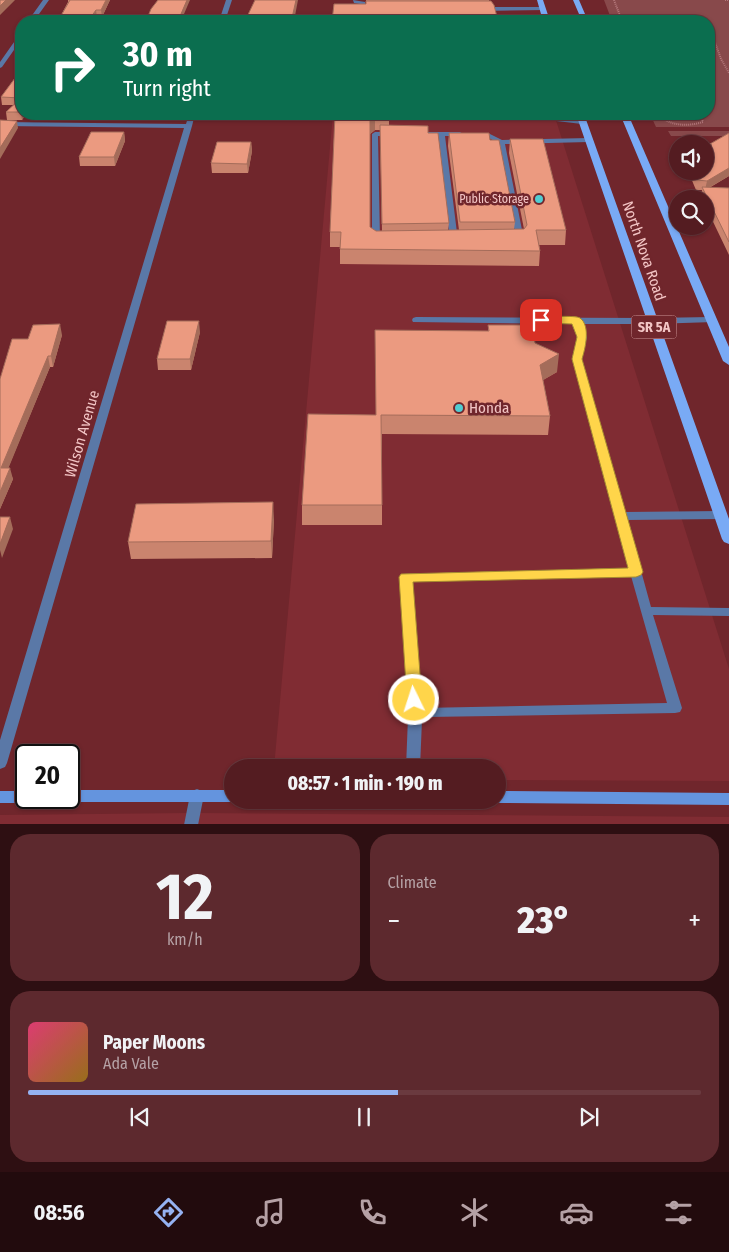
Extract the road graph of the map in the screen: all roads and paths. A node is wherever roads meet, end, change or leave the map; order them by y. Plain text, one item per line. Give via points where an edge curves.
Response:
1 (46, 0) edge
2 (229, 0) edge
3 (356, 0) edge
4 (540, 0) edge
5 (576, 0) edge
6 (614, 0) edge
7 (725, 0) edge
8 (729, 0) edge
9 (382, 9) edge
10 (470, 9) edge
11 (543, 9) junction
12 (35, 15) edge
13 (224, 15) edge
14 (545, 15) edge
15 (582, 15) edge
16 (620, 15) edge
17 (715, 40) edge
18 (15, 45) edge
19 (0, 66) edge
20 (729, 73) edge
21 (190, 120) edge
22 (582, 120) edge
23 (627, 120) edge
24 (665, 120) edge
25 (702, 120) edge
26 (0, 124) edge
27 (189, 126) junction
28 (403, 134) edge
29 (413, 134) edge
30 (441, 134) junction
31 (589, 140) junction
32 (501, 142) junction
33 (510, 240) edge
34 (444, 241) edge
35 (454, 241) junction
36 (463, 241) edge
37 (386, 242) edge
38 (416, 320) dead end
39 (576, 320) junction
40 (712, 320) junction
41 (652, 321) junction
42 (729, 361) edge
43 (720, 515) junction
44 (621, 516) junction
45 (729, 539) edge
46 (636, 572) junction
47 (646, 611) junction
48 (729, 612) edge
49 (415, 717) junction
50 (413, 759) edge
51 (0, 763) edge
52 (197, 795) junction
53 (80, 796) edge
54 (224, 796) edge
55 (0, 797) edge
56 (15, 797) edge
57 (506, 797) edge
58 (729, 799) edge
59 (191, 824) edge

1 - 12 street
2 - 13 street
3 - 9 street via 363,3 363,9
4 - 11 main road
5 - 15 main road
6 - 16 path
7 - 8 path
10 - 11 street
11 - 14 main road
17 - 20 path
18 - 19 street
21 - 27 street, Wilson Avenue
22 - 31 main road, North Nova Road / SR 5A
23 - 40 main road
24 - 25 path via 685,125
26 - 27 street
27 - 51 street, Wilson Avenue
28 - 37 street via 375,134 376,242
29 - 30 street
30 - 32 street via 488,135
30 - 35 street
31 - 32 street
31 - 41 main road, North Nova Road / SR 5A
32 - 33 street via 520,240
34 - 35 street
35 - 36 street
38 - 39 street
39 - 41 street
39 - 44 street via 582,337 577,359
40 - 41 street
40 - 42 main road
41 - 43 main road, North Nova Road / SR 5A
43 - 44 street
43 - 45 main road, North Nova Road / SR 5A
44 - 46 street
46 - 47 street
46 - 49 street via 406,577
47 - 48 street
47 - 49 street via 675,708 424,712
49 - 50 street
52 - 53 street
52 - 54 street
52 - 59 street
55 - 56 street
57 - 58 street

